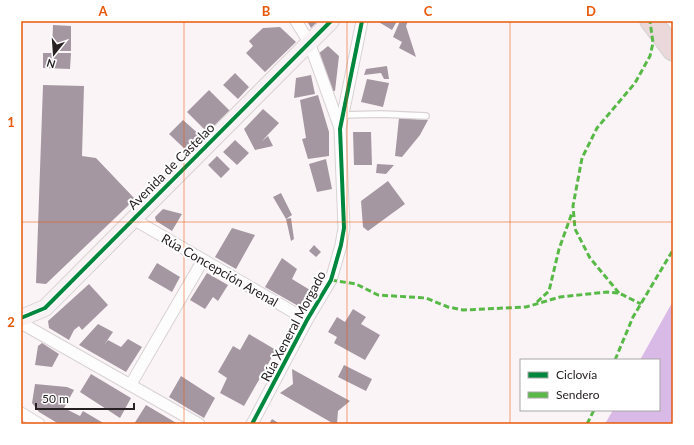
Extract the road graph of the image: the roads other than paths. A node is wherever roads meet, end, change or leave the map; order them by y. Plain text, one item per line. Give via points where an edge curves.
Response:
1 (296, 21) edge
2 (331, 21) edge
3 (362, 21) edge
4 (652, 21) edge
5 (309, 42) junction
6 (673, 49) edge
7 (343, 115) junction
8 (426, 116) dead end
9 (340, 129) junction
10 (133, 219) junction
11 (203, 260) junction
12 (21, 318) edge
13 (307, 320) junction
14 (21, 323) edge
15 (131, 384) junction
16 (21, 413) edge
17 (39, 424) edge
18 (199, 424) edge
19 (252, 424) edge

1 - 5 street
2 - 5 street, Avenida de Castelao
3 - 7 street, Rúa Xeneral Morgado
4 - 6 highway
5 - 9 street
5 - 10 street, Avenida de Castelao
7 - 8 lane
7 - 9 street, Rúa Xeneral Morgado
9 - 13 street, Rúa Xeneral Morgado via 344,228 331,280
10 - 11 street, Rúa Concepción Arenal
10 - 12 street, Avenida de Castelao via 45,308
11 - 13 street, Rúa Concepción Arenal
11 - 15 street
13 - 19 street, Rúa Xeneral Morgado
14 - 15 street
15 - 18 street
16 - 17 street

